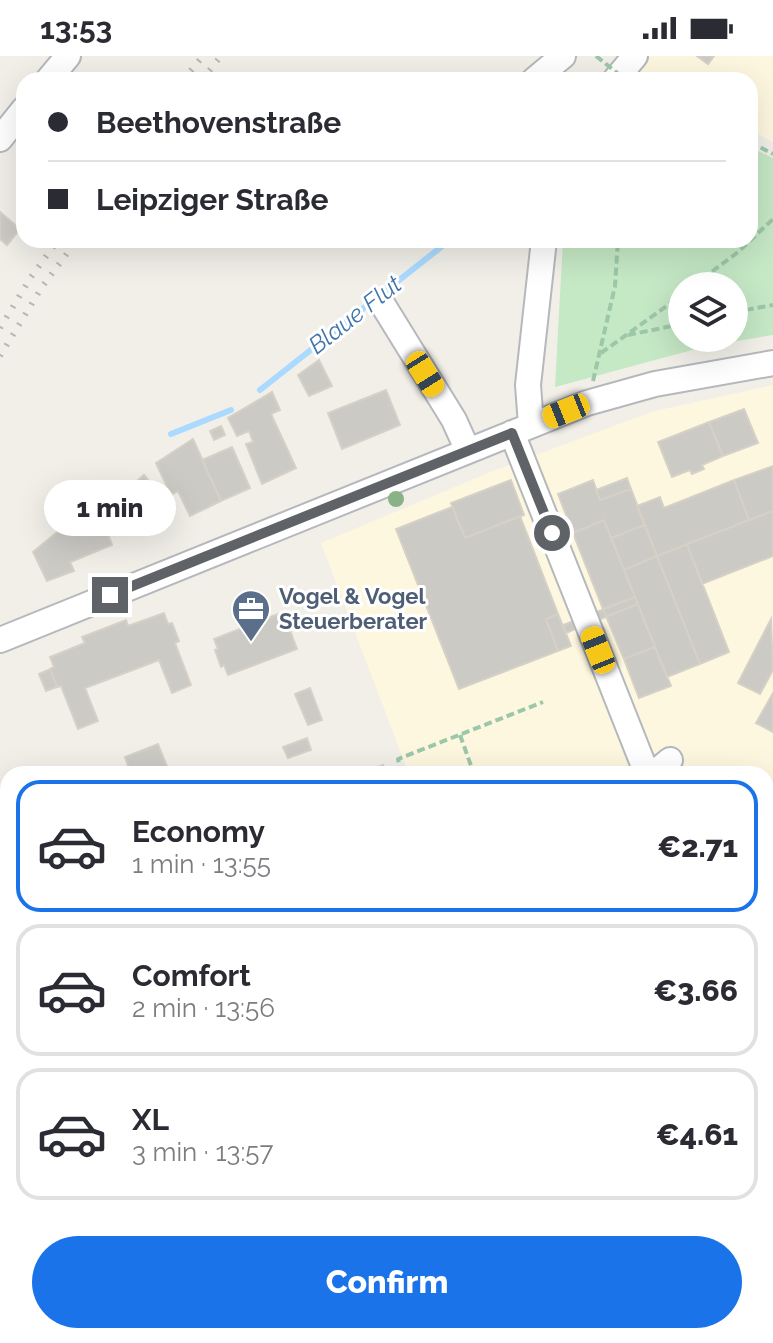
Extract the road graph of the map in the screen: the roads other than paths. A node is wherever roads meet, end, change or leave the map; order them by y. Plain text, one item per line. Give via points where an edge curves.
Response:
1 (68, 56) edge
2 (635, 56) edge
3 (55, 72) edge
4 (622, 72) edge
5 (16, 119) edge
6 (0, 139) edge
7 (543, 248) edge
8 (383, 305) dead end
9 (773, 363) edge
10 (522, 429) junction
11 (468, 451) junction
12 (0, 640) edge
13 (655, 766) edge

1 - 3 street
2 - 4 street
5 - 6 street
7 - 10 street
8 - 11 street
9 - 10 street via 655,384
10 - 11 street
10 - 13 street via 612,712
11 - 12 street

